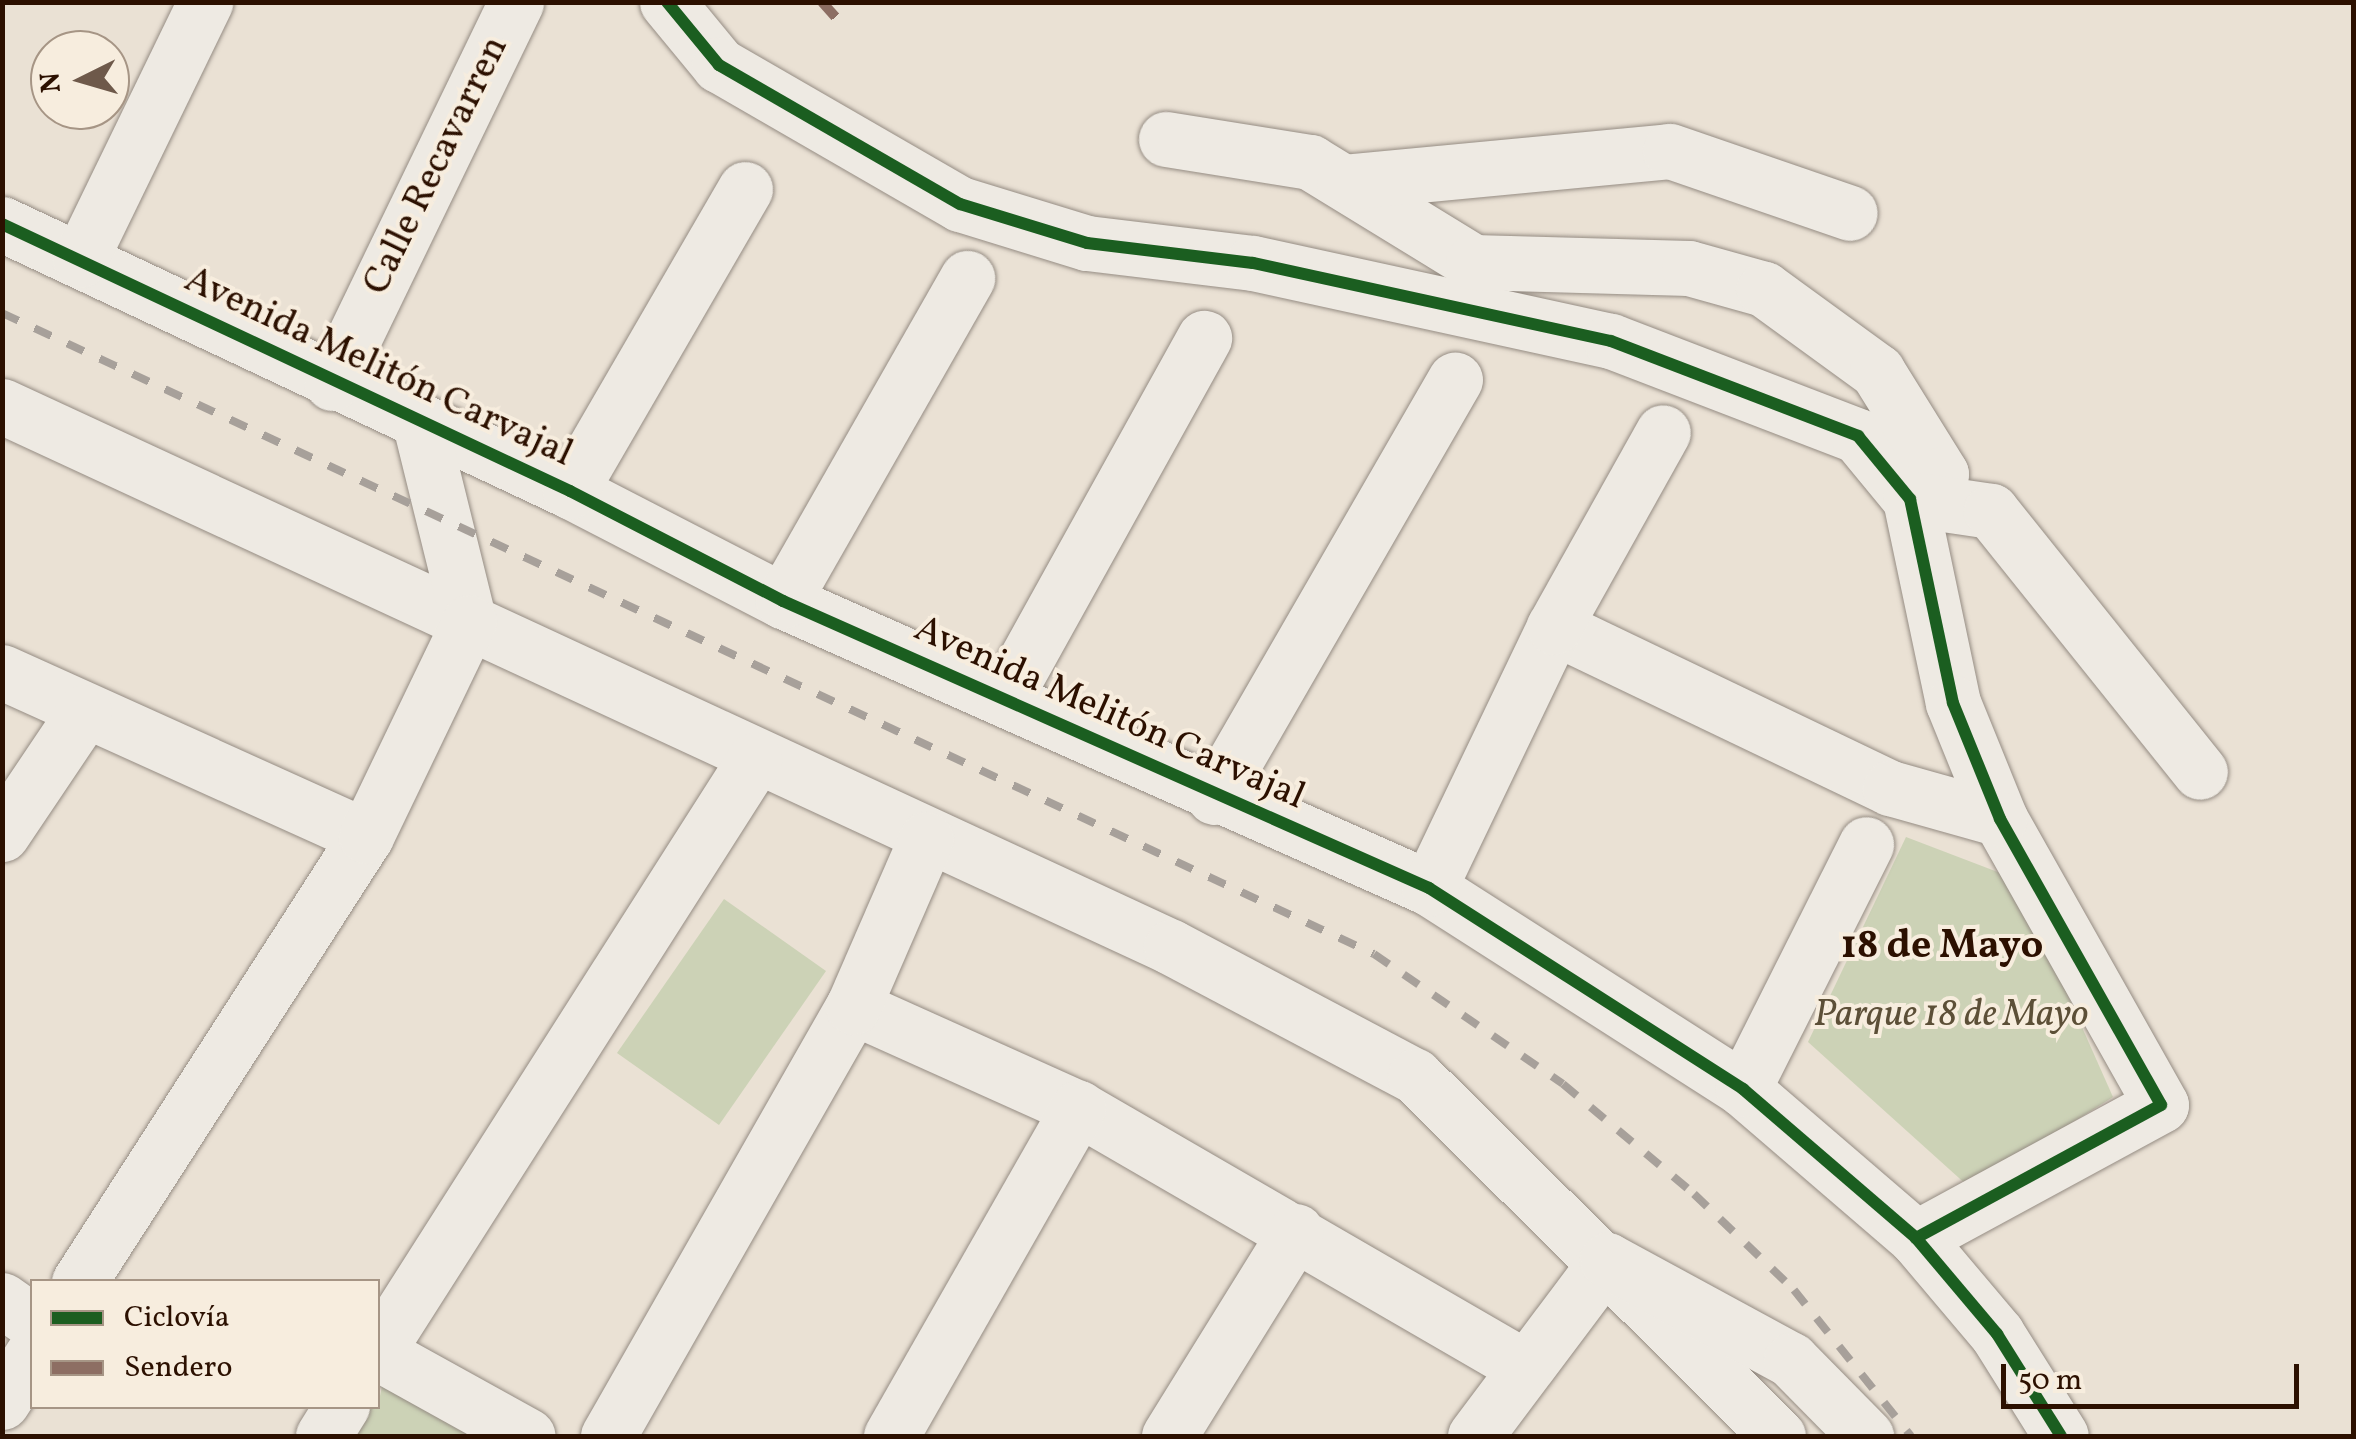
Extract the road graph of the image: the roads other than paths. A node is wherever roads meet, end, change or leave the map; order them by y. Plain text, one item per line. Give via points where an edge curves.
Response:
1 (205, 2) edge
2 (516, 2) edge
3 (667, 2) edge
4 (1166, 139) dead end
5 (1344, 182) junction
6 (745, 189) dead end
7 (1850, 213) dead end
8 (2, 224) edge
9 (80, 260) junction
10 (968, 278) dead end
11 (1204, 338) dead end
12 (1455, 379) dead end
13 (332, 384) junction
14 (2, 406) edge
15 (420, 424) junction
16 (1664, 432) dead end
17 (570, 491) junction
18 (1910, 499) junction
19 (783, 601) junction
20 (469, 622) junction
21 (1554, 627) junction
22 (2, 672) edge
23 (1004, 699) junction
24 (84, 712) junction
25 (754, 760) junction
26 (2200, 772) dead end
27 (1214, 797) junction
28 (2000, 819) junction
29 (2, 834) edge
30 (366, 836) junction
31 (926, 839) junction
32 (1866, 844) dead end
33 (1428, 888) junction
34 (854, 1007) junction
35 (1743, 1089) junction
36 (1078, 1108) junction
37 (1296, 1231) junction
38 (1916, 1238) junction
39 (1607, 1260) junction
40 (82, 1279) edge
41 (2, 1300) edge
42 (30, 1320) edge
43 (380, 1349) edge
44 (380, 1353) edge
45 (30, 1358) edge
46 (1523, 1366) junction
47 (2, 1402) edge
48 (340, 1409) edge
49 (324, 1436) edge
50 (528, 1436) edge
51 (608, 1436) edge
52 (891, 1436) edge
53 (1170, 1436) edge
54 (1475, 1436) edge
55 (1778, 1436) edge
56 (1866, 1436) edge
57 (2061, 1436) edge

1 - 9 street
2 - 13 street, Calle Recavarren
3 - 18 street via 719,65 960,204 1087,243 1253,262 1611,341 1858,436
4 - 5 street via 1310,162
5 - 7 street via 1670,151
5 - 18 street via 1473,262 1688,268 1764,288 1878,371 1941,474
6 - 17 street
8 - 9 street, Avenida Melitón Carvajal
9 - 13 street, Avenida Melitón Carvajal
10 - 19 street
11 - 23 street
12 - 27 street
13 - 15 street, Avenida Melitón Carvajal
14 - 20 street
15 - 17 street, Avenida Melitón Carvajal
15 - 20 street, Avenida Melitón Carvajal
16 - 21 street
17 - 19 street, Avenida Melitón Carvajal
18 - 26 street via 1991,511
18 - 28 street via 1953,703
19 - 23 street, Avenida Melitón Carvajal
20 - 25 street
20 - 30 street
21 - 28 street via 1890,788
21 - 33 street
22 - 24 street
23 - 27 street, Avenida Melitón Carvajal
24 - 29 street
24 - 30 street
25 - 31 street
25 - 43 street
27 - 33 street, Avenida Melitón Carvajal
28 - 38 street via 2161,1105
30 - 40 street
31 - 34 street
31 - 39 street via 1171,947 1415,1076
32 - 35 street
33 - 35 street, Avenida Melitón Carvajal
34 - 36 street
34 - 51 street
35 - 38 street, Avenida Melitón Carvajal
36 - 37 street
36 - 52 street
37 - 46 street
37 - 53 street
38 - 57 street, Avenida Melitón Carvajal via 1997,1334
39 - 46 street
39 - 55 street
39 - 56 street via 1791,1360
41 - 42 street
44 - 50 street
45 - 47 street
46 - 54 street
48 - 49 street

